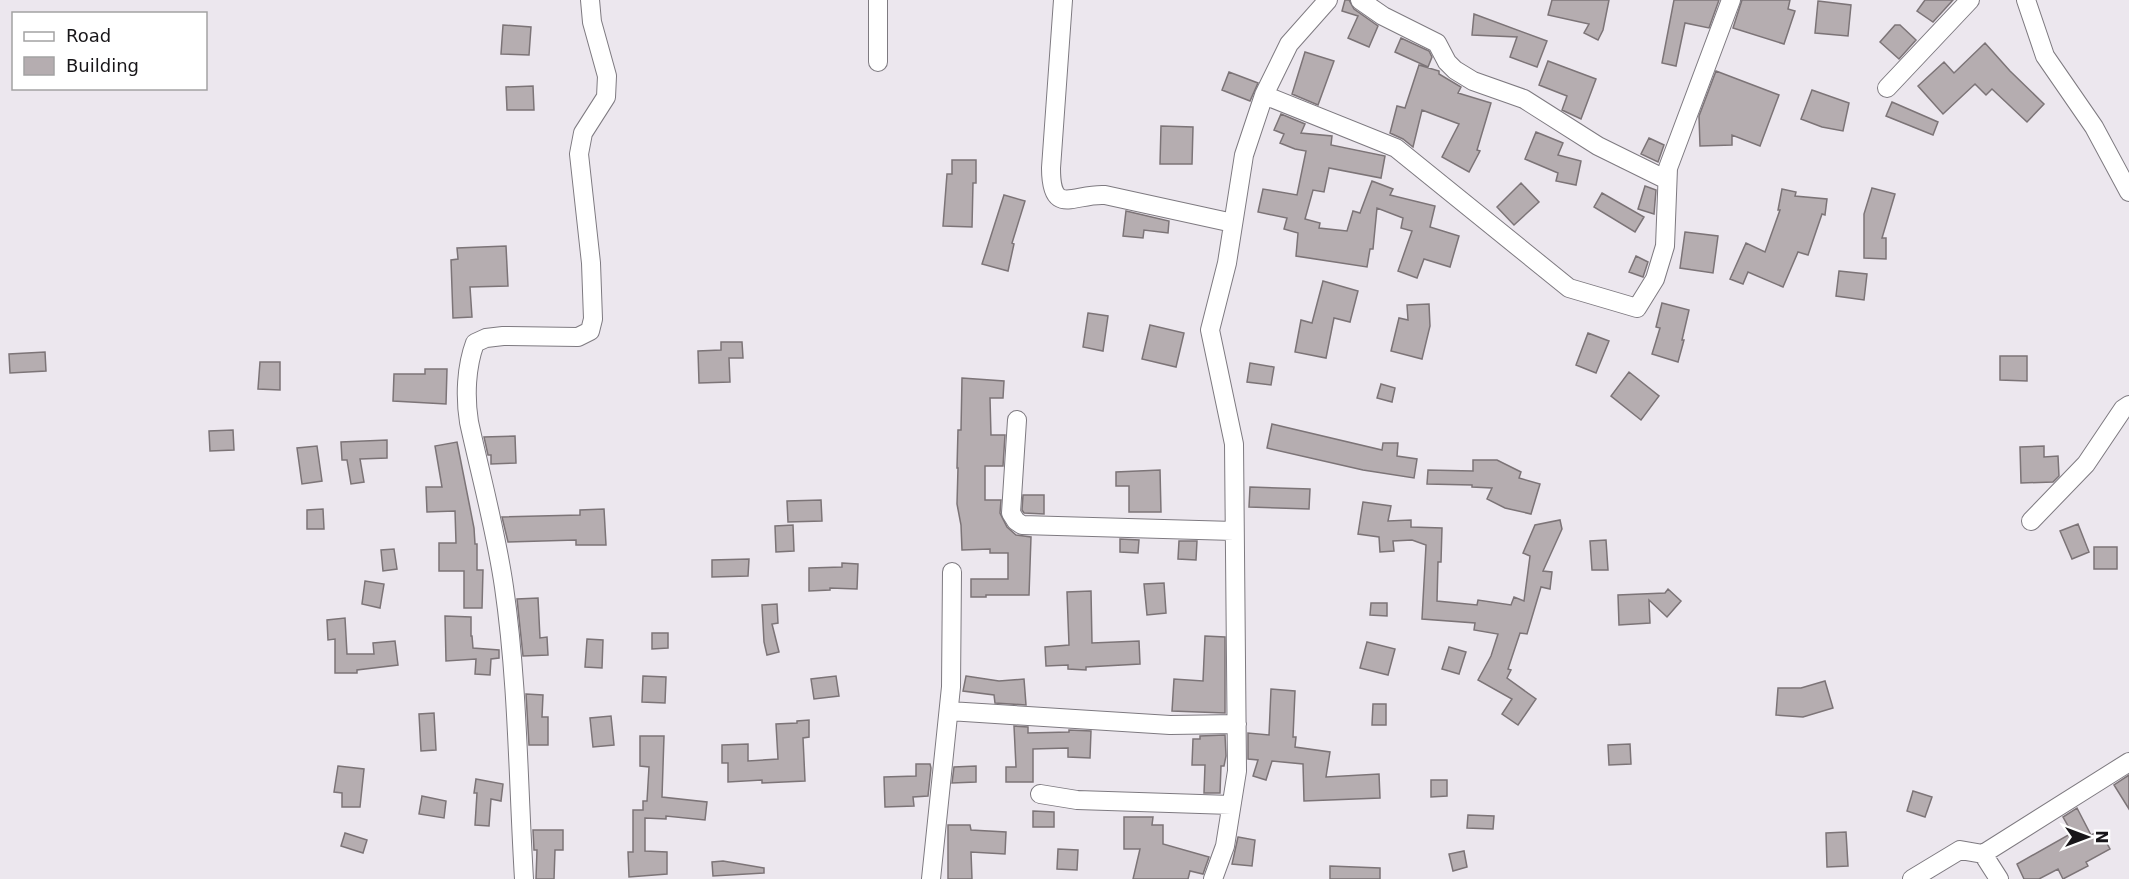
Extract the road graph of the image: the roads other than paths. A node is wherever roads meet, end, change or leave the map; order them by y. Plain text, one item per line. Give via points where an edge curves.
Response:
1 (590, 0) edge
2 (878, 0) edge
3 (1063, 0) edge
4 (1328, 0) edge
5 (1360, 0) edge
6 (1731, 0) edge
7 (1970, 0) edge
8 (2026, 0) edge
9 (878, 62) dead end
10 (1887, 88) dead end
11 (1264, 95) junction
12 (1667, 180) junction
13 (2129, 192) edge
14 (1233, 223) junction
15 (2129, 405) edge
16 (1017, 420) dead end
17 (2031, 521) dead end
18 (1234, 531) junction
19 (952, 572) dead end
20 (949, 711) junction
21 (1237, 724) junction
22 (2129, 762) edge
23 (1040, 794) dead end
24 (1232, 805) junction
25 (1983, 854) junction
26 (524, 879) edge
27 (931, 879) edge
28 (1213, 879) edge
29 (1912, 879) edge
30 (1999, 879) edge

1 - 26 street via 607,76 606,97 583,133 579,154 591,263 590,331 578,337 486,338 475,343 468,383 467,411 504,590
2 - 9 street
3 - 14 street via 1052,168 1052,186 1058,196 1071,201 1105,195
4 - 11 street via 1289,44
5 - 12 street via 1437,43 1447,62 1473,81 1524,99 1598,146
6 - 12 street via 1668,168
7 - 10 street
8 - 13 street via 2045,56 2094,127
11 - 12 street via 1396,148 1569,288 1637,308 1655,279 1665,246
11 - 14 street via 1244,155
14 - 18 street via 1210,330 1234,444
15 - 17 street via 2086,464
16 - 18 street via 1011,513 1022,525
18 - 21 street
19 - 20 street
20 - 21 street via 1170,725
20 - 27 street
21 - 24 street
22 - 25 street
23 - 24 street via 1077,800
24 - 28 street via 1225,846
25 - 29 street via 1960,850
25 - 30 street

